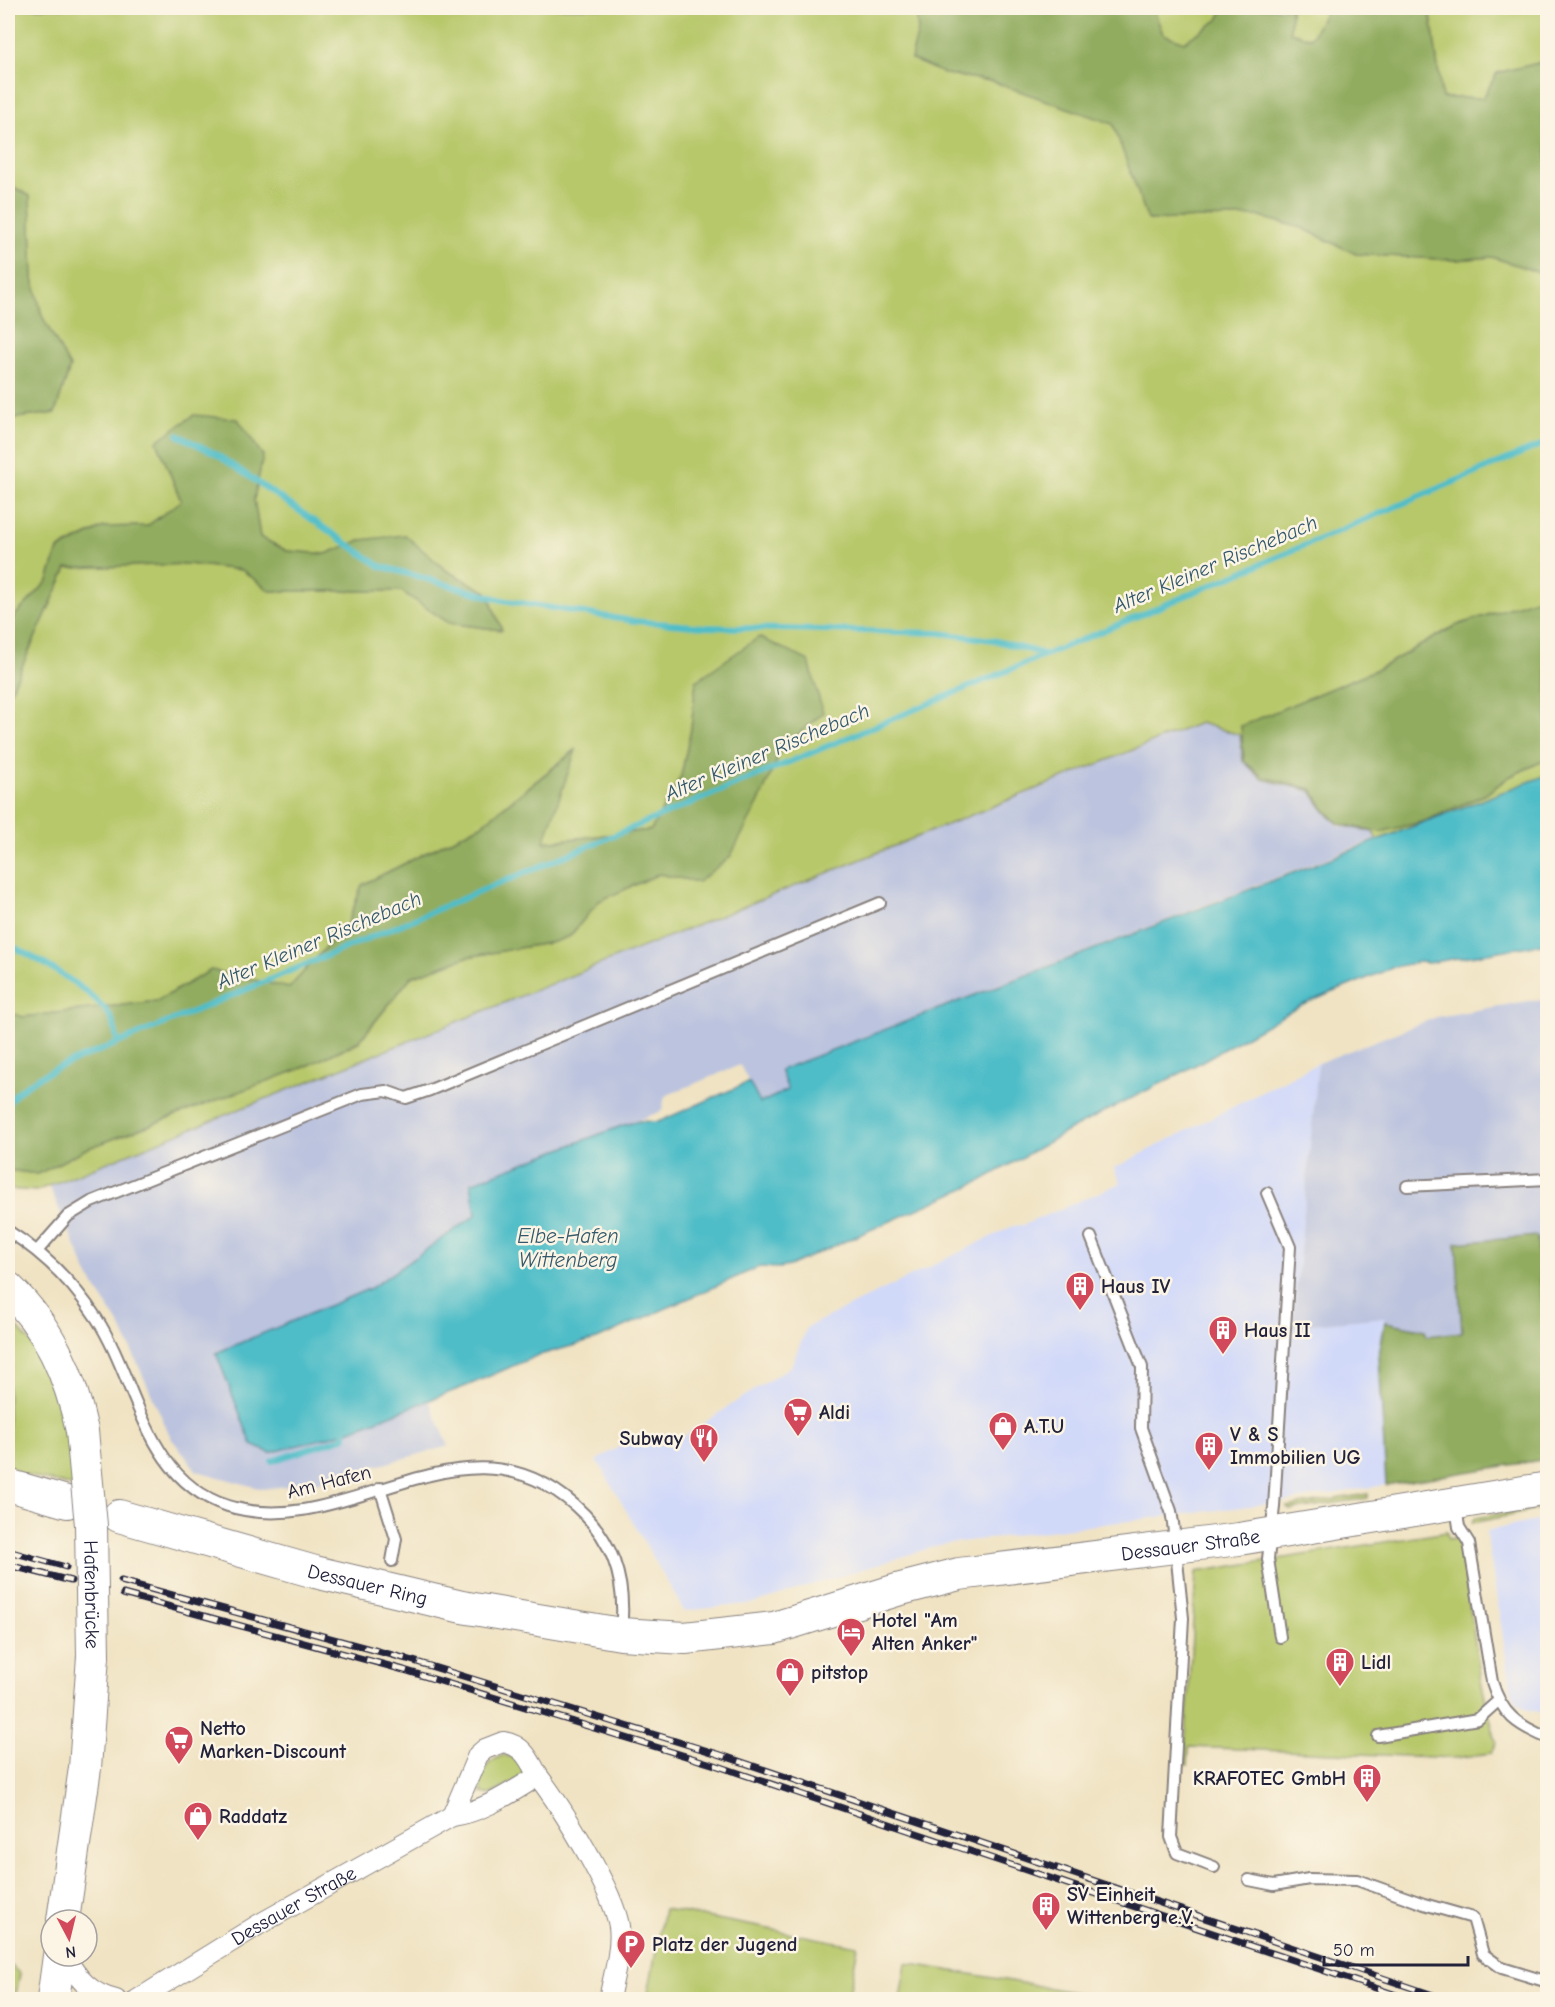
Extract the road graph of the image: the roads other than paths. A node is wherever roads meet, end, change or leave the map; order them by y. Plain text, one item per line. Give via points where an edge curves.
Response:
1 (880, 903) dead end
2 (1548, 1179) edge
3 (1407, 1186) dead end
4 (1266, 1193) dead end
5 (8, 1231) edge
6 (1091, 1238) dead end
7 (38, 1250) junction
8 (8, 1288) edge
9 (8, 1485) edge
10 (380, 1488) junction
11 (1548, 1488) edge
12 (67, 1502) dead end
13 (1455, 1504) junction
14 (119, 1516) dead end
15 (1270, 1534) junction
16 (1176, 1547) junction
17 (392, 1561) dead end
18 (621, 1634) junction
19 (1280, 1637) dead end
20 (1497, 1701) junction
21 (1378, 1736) dead end
22 (1548, 1738) edge
23 (538, 1776) junction
24 (452, 1815) junction
25 (1214, 1867) dead end
26 (1249, 1880) dead end
27 (65, 1908) edge
28 (57, 1968) edge
29 (73, 1968) edge
30 (1548, 1982) edge
31 (52, 2000) edge
32 (116, 2000) edge
33 (137, 2000) edge
34 (609, 2000) edge

1 - 7 lane via 430,1090 406,1098 386,1091 362,1094 91,1202 68,1216
2 - 3 lane
4 - 15 lane via 1290,1247
5 - 7 lane, Am Hafen
6 - 16 lane via 1142,1367 1141,1428 1172,1511
7 - 10 lane, Am Hafen via 98,1320 160,1453 207,1498 252,1512 276,1513 321,1506
8 - 27 main road, Hafenbrücke, bridge via 33,1315 57,1352 71,1385 82,1431 91,1525 93,1656 85,1768
9 - 12 main road
10 - 17 lane via 396,1539
10 - 18 lane, Am Hafen via 447,1470 478,1468 520,1474 546,1483 570,1499 611,1550 621,1587
11 - 13 main road, Dessauer Straße
13 - 15 main road, Dessauer Straße
13 - 20 lane via 1459,1527 1469,1543
14 - 18 main road, Dessauer Ring via 265,1559 412,1596
15 - 16 main road, Dessauer Straße
15 - 19 lane via 1268,1558
16 - 18 main road, Dessauer Straße via 959,1574 774,1628 730,1635 664,1638
16 - 25 lane via 1183,1618 1172,1837 1177,1853
20 - 21 lane via 1478,1719
20 - 22 lane via 1509,1717
23 - 24 street, Dessauer Straße via 467,1814
23 - 24 street via 518,1746 494,1744 478,1755
23 - 34 street via 615,1907 619,1929
24 - 33 street, Dessauer Straße via 240,1936
26 - 30 lane via 1274,1884 1309,1879 1357,1880 1473,1918 1483,1954 1502,1968
28 - 31 main road
29 - 32 street via 89,1989

